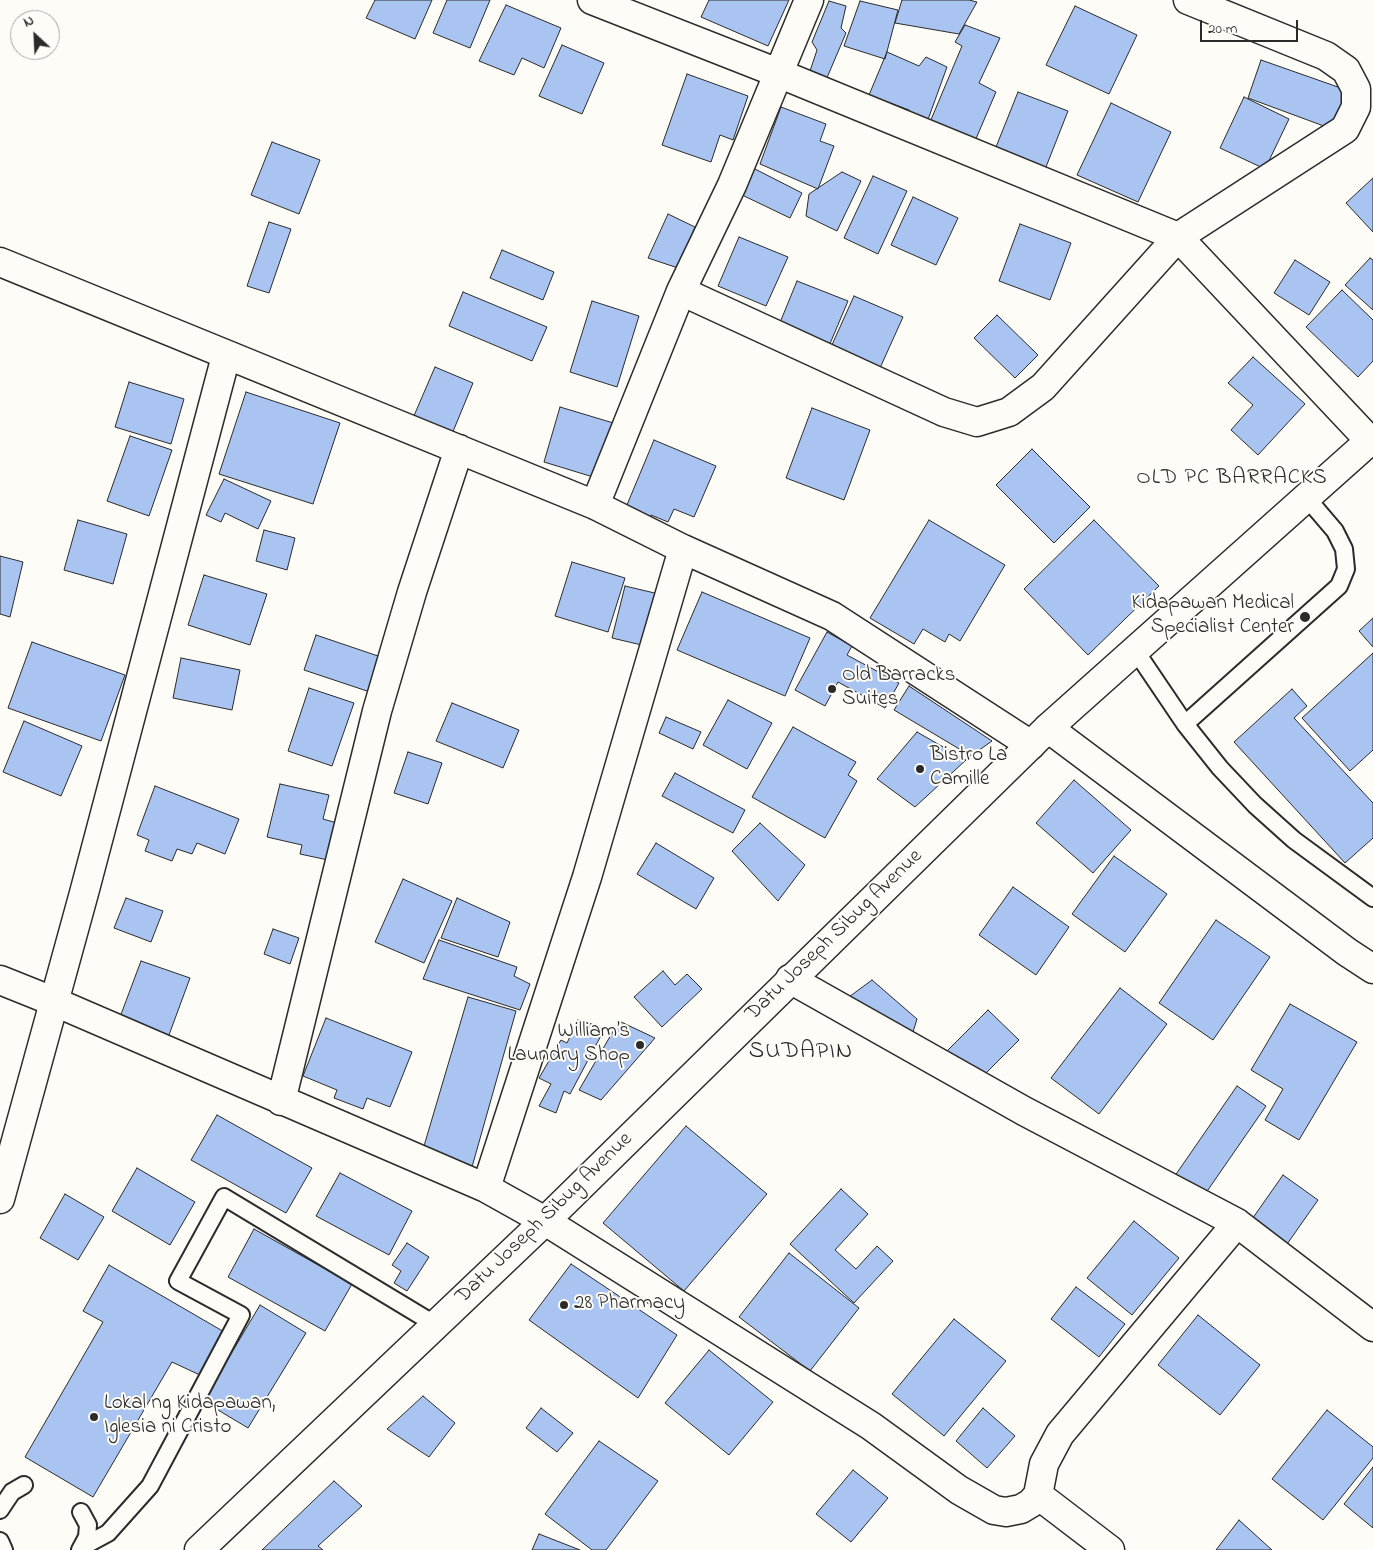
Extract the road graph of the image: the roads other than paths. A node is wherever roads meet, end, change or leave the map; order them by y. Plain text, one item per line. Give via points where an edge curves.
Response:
1 (592, 0) edge
2 (809, 0) edge
3 (1188, 0) edge
4 (778, 73) junction
5 (1178, 236) junction
6 (0, 262) edge
7 (681, 291) junction
8 (226, 356) junction
9 (1371, 440) edge
10 (459, 449) junction
11 (1306, 497) junction
12 (595, 505) junction
13 (683, 549) junction
14 (1135, 650) junction
15 (1185, 724) junction
16 (1040, 737) junction
17 (1373, 898) edge
18 (1373, 969) edge
19 (0, 980) edge
20 (790, 980) junction
21 (55, 1002) junction
22 (282, 1100) junction
23 (486, 1188) junction
24 (0, 1198) edge
25 (545, 1221) junction
26 (1237, 1223) junction
27 (436, 1325) junction
28 (1373, 1327) edge
29 (24, 1485) dead end
30 (1038, 1495) junction
31 (0, 1510) edge
32 (82, 1512) dead end
33 (0, 1541) edge
34 (81, 1549) edge
35 (4, 1550) edge
36 (199, 1550) edge
37 (1110, 1550) edge

1 - 4 street
2 - 4 street
3 - 5 street via 1326,56 1346,70 1356,89 1356,107 1345,129
4 - 5 street
4 - 7 street via 732,185
5 - 7 street via 1042,387 1009,412 977,422 944,412
5 - 9 street
6 - 8 street
7 - 12 street
8 - 10 street
8 - 21 street
9 - 11 street, Datu Joseph Sibug Avenue
10 - 12 street
10 - 22 street via 377,711
11 - 14 street, Datu Joseph Sibug Avenue
11 - 15 lane via 1335,531 1344,549 1346,569 1339,586
12 - 13 street
13 - 16 street via 832,616
13 - 23 street via 587,877
14 - 15 lane
14 - 16 street, Datu Joseph Sibug Avenue
15 - 17 lane via 1255,805 1294,840
16 - 18 street
16 - 20 street, Datu Joseph Sibug Avenue
19 - 21 street
20 - 25 street, Datu Joseph Sibug Avenue
20 - 26 street via 1024,1111
21 - 22 street
21 - 24 street
22 - 23 street
23 - 25 street
25 - 27 street, Datu Joseph Sibug Avenue
25 - 30 street via 871,1426 959,1490 994,1510 1020,1510
26 - 28 street
26 - 30 street via 1060,1434 1044,1464
27 - 34 lane via 224,1197 178,1281 240,1315 150,1486 108,1534
27 - 36 street, Datu Joseph Sibug Avenue
29 - 31 lane via 12,1492
30 - 37 street
32 - 34 lane via 88,1525
33 - 35 lane

